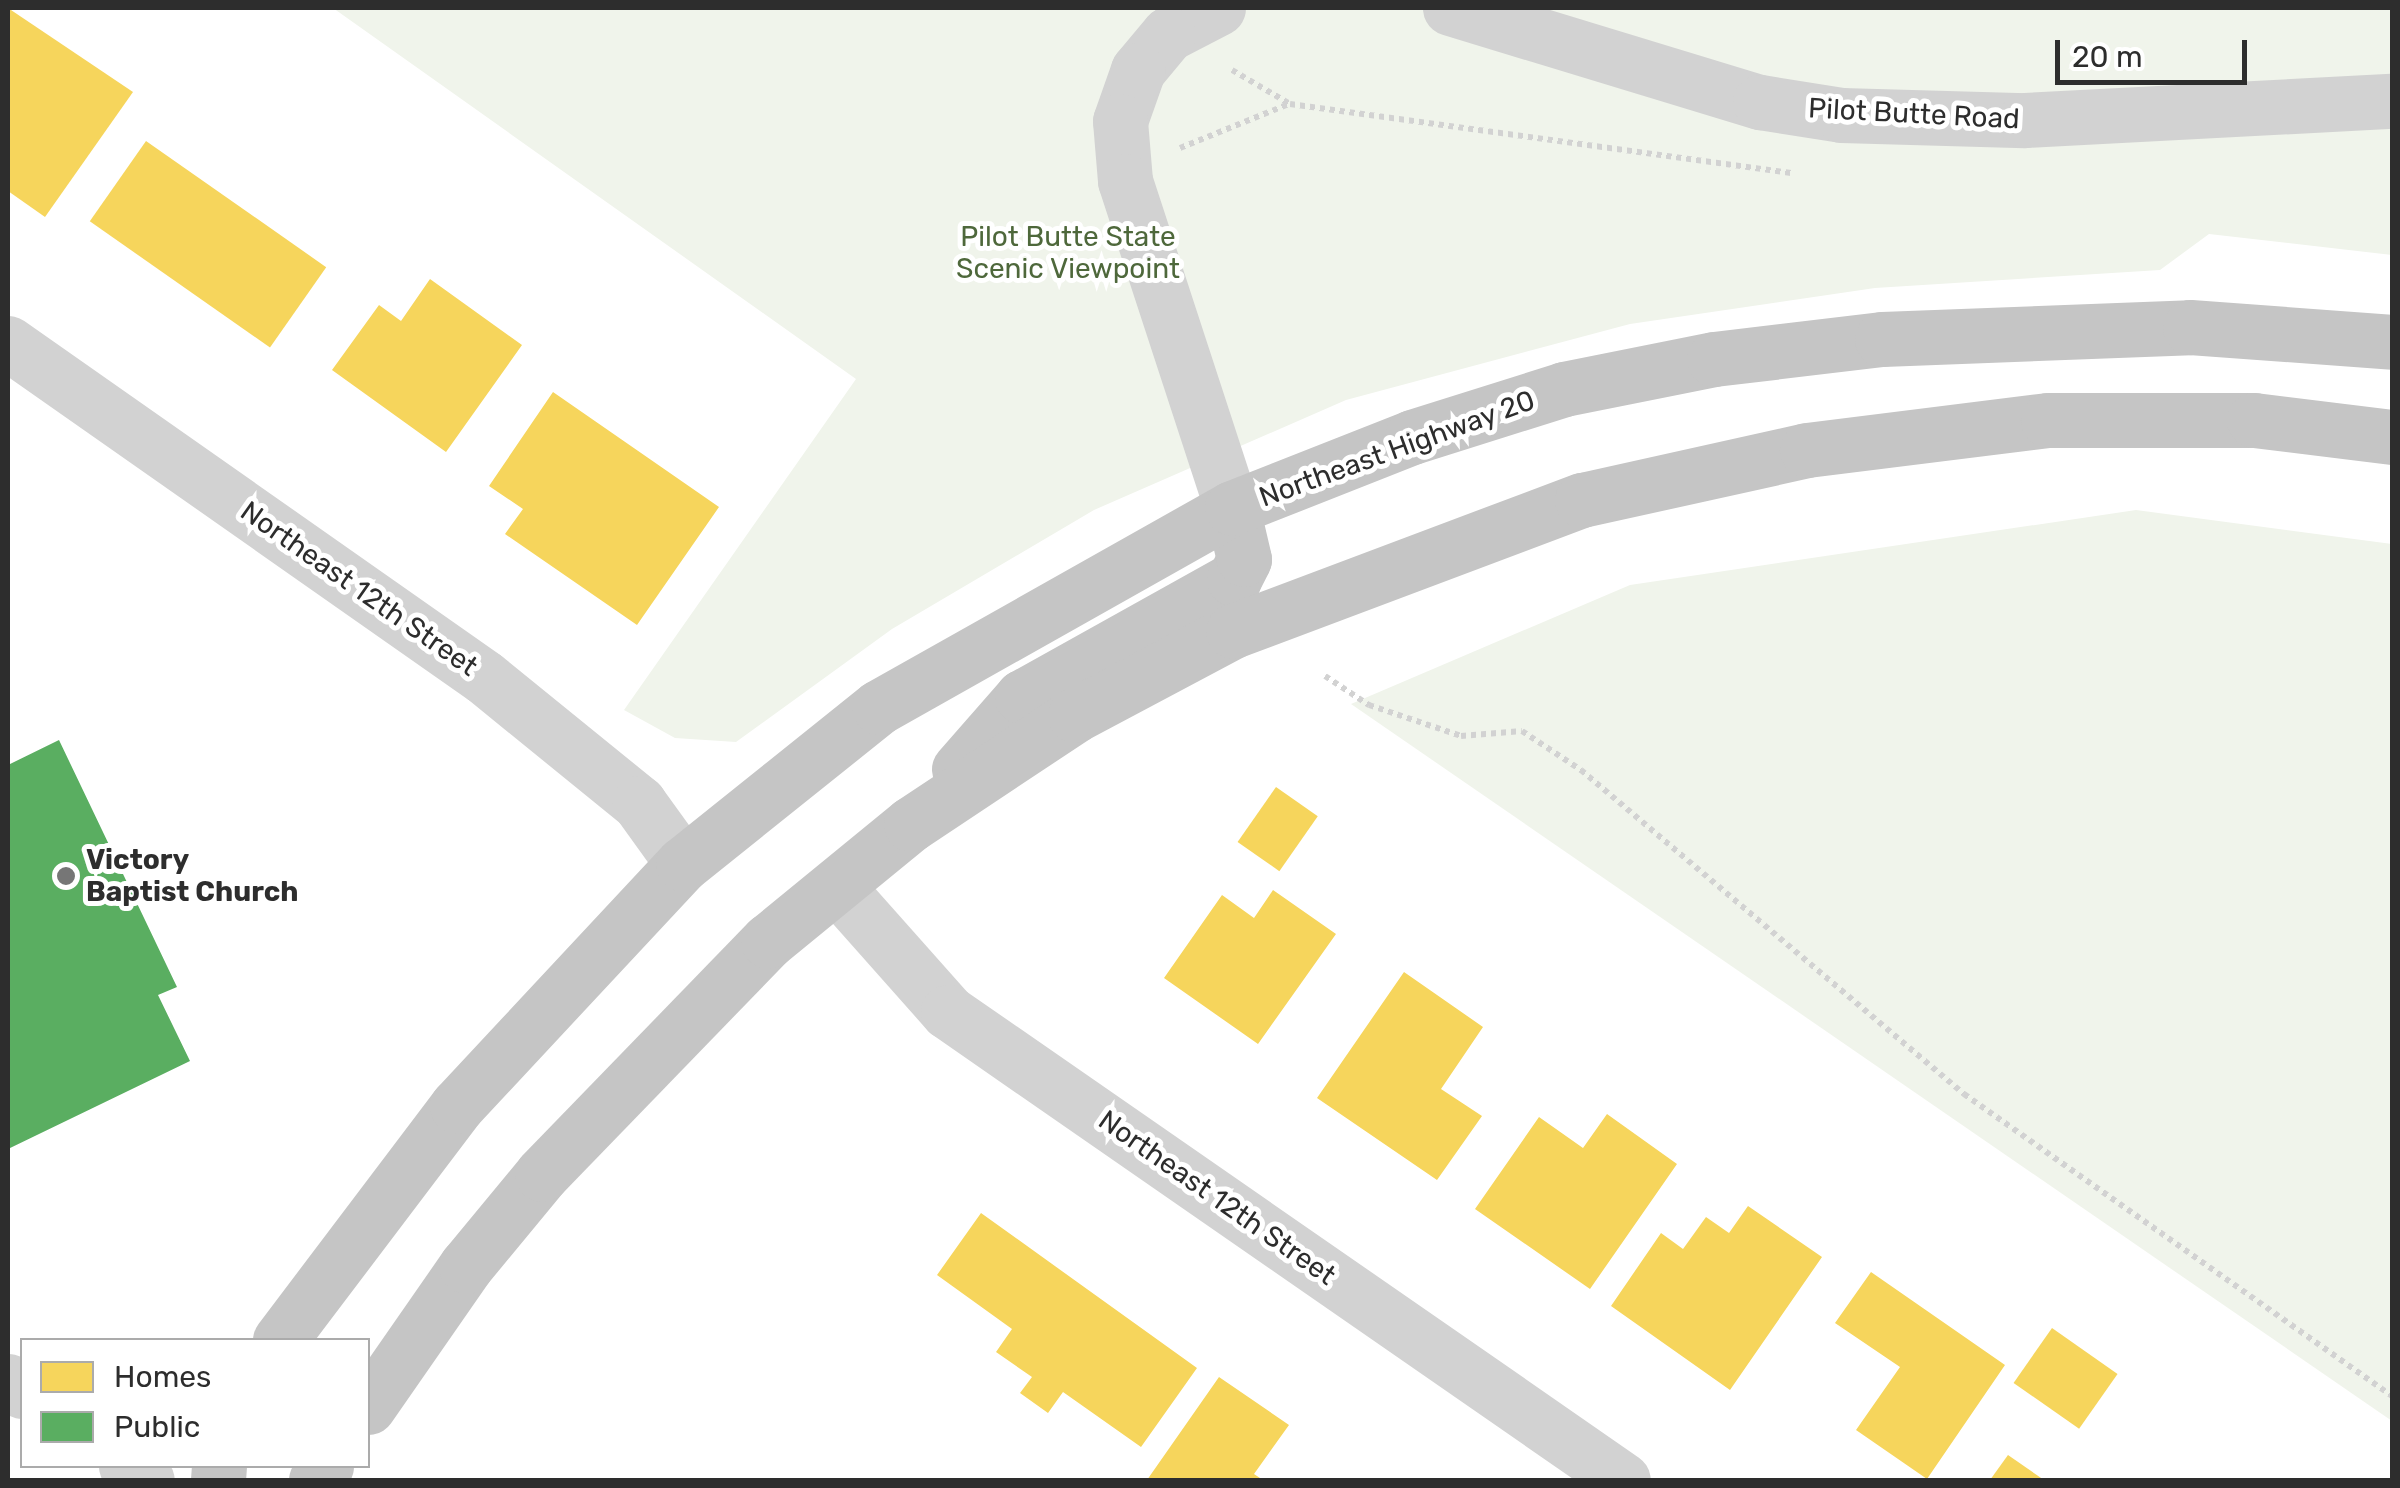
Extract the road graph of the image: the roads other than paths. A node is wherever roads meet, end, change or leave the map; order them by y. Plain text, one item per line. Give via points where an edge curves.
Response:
1 (1218, 8) edge
2 (1450, 8) edge
3 (2392, 101) edge
4 (8, 342) edge
5 (2392, 342) edge
6 (2392, 437) edge
7 (1232, 508) junction
8 (911, 824) junction
9 (683, 864) junction
10 (837, 887) junction
11 (282, 1338) edge
12 (370, 1403) edge
13 (1623, 1480) edge

1 - 7 street via 1168,34 1138,70 1120,121 1123,172
2 - 3 street, Pilot Butte Road via 1760,102 1841,115 2025,120
4 - 9 street, Northeast 12th Street via 484,677 639,803
5 - 7 main road, Northeast Highway 20 via 2190,327 1882,339 1714,359 1564,390 1412,437
6 - 8 main road via 2254,420 2048,420 1808,450 1582,500 1234,631 1075,715
7 - 8 main road via 1244,559 1234,579 1022,697
7 - 9 main road, Northeast Highway 20 via 879,708
8 - 10 main road
9 - 11 main road, Northeast Highway 20 via 457,1106
10 - 12 main road via 741,967 542,1174 466,1266
10 - 13 street, Northeast 12th Street via 948,1012

